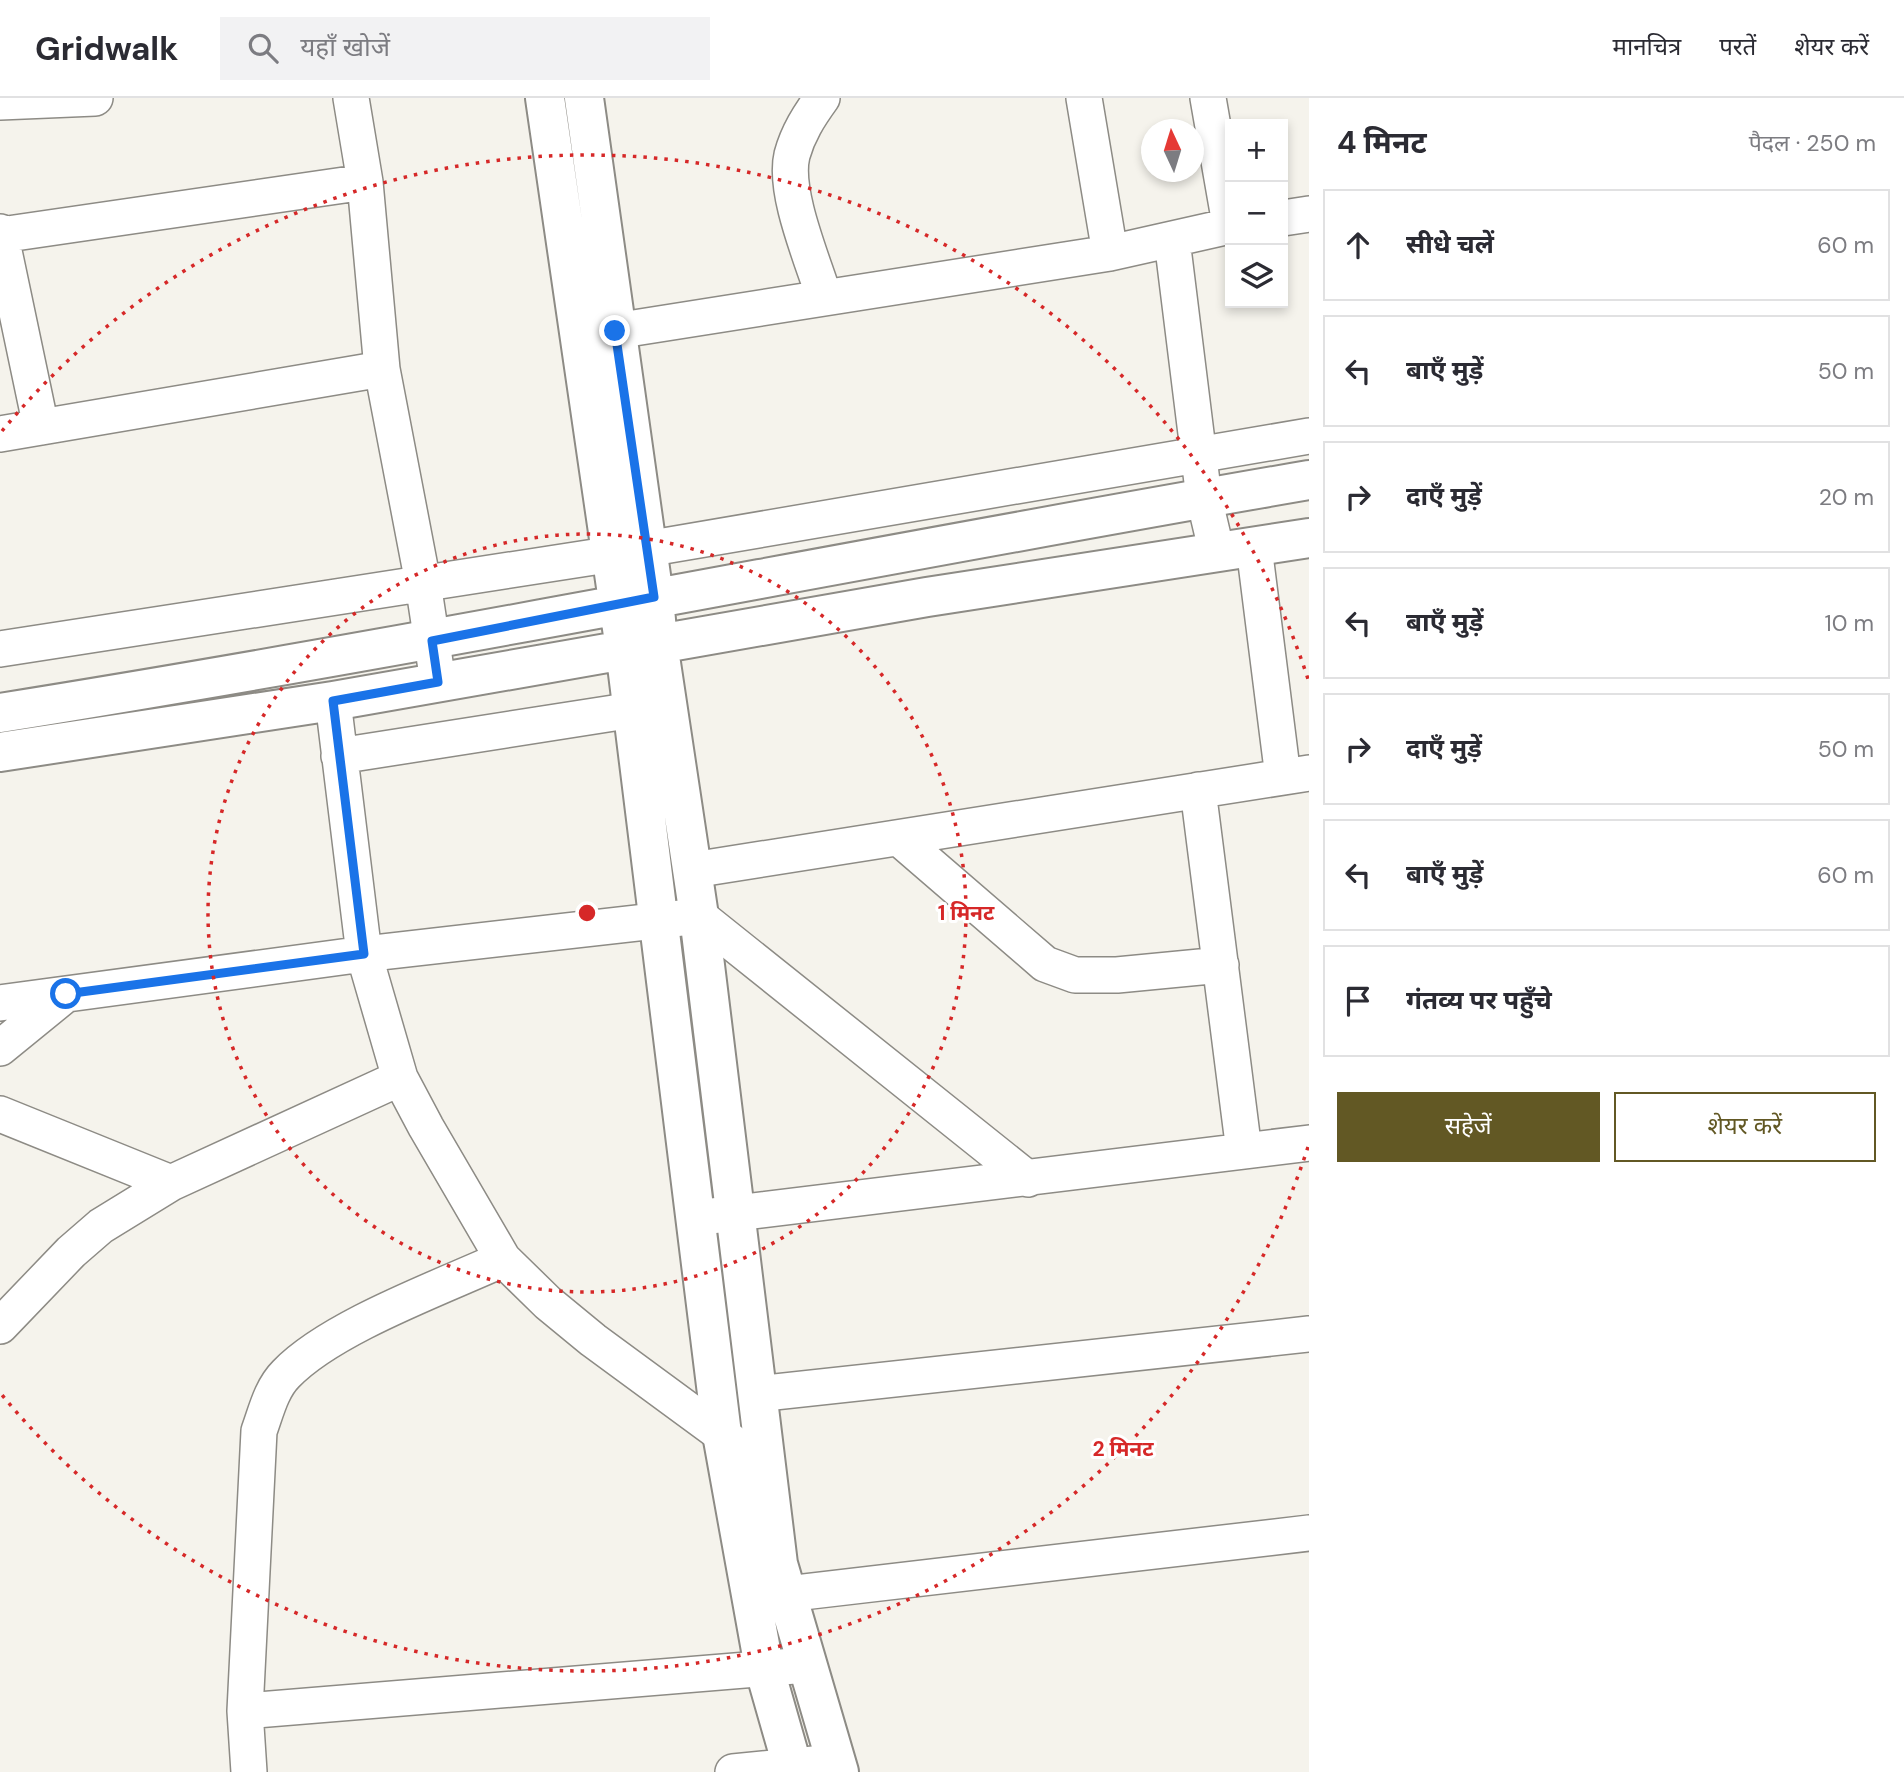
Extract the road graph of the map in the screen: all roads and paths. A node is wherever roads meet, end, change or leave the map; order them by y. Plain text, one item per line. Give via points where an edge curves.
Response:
1 (95, 98) edge
2 (351, 98) edge
3 (545, 98) edge
4 (584, 98) edge
5 (822, 98) edge
6 (1084, 98) edge
7 (1208, 98) edge
8 (0, 102) edge
9 (365, 182) junction
10 (1225, 196) edge
11 (1309, 214) edge
12 (1288, 217) edge
13 (1225, 226) edge
14 (0, 233) edge
15 (1172, 240) junction
16 (1110, 253) junction
17 (824, 297) junction
18 (615, 331) junction
19 (382, 369) junction
20 (41, 427) junction
21 (0, 434) edge
22 (1309, 436) edge
23 (1200, 454) junction
24 (1309, 480) edge
25 (1204, 498) junction
26 (1309, 538) edge
27 (1235, 550) junction
28 (628, 551) junction
29 (423, 583) junction
30 (636, 601) junction
31 (432, 641) junction
32 (641, 646) junction
33 (0, 649) edge
34 (438, 682) junction
35 (333, 701) junction
36 (633, 710) junction
37 (0, 713) edge
38 (0, 752) edge
39 (339, 756) junction
40 (1296, 775) edge
41 (1198, 790) junction
42 (899, 838) junction
43 (693, 870) junction
44 (699, 916) junction
45 (659, 921) junction
46 (364, 954) junction
47 (1222, 965) junction
48 (66, 994) junction
49 (0, 1003) edge
50 (0, 1048) edge
51 (400, 1079) junction
52 (0, 1114) edge
53 (1309, 1143) edge
54 (1244, 1151) junction
55 (1028, 1179) junction
56 (171, 1183) junction
57 (735, 1215) junction
58 (695, 1218) junction
59 (503, 1259) junction
60 (0, 1326) edge
61 (1309, 1334) edge
62 (757, 1394) junction
63 (722, 1434) junction
64 (766, 1468) junction
65 (1309, 1532) edge
66 (769, 1596) junction
67 (807, 1665) junction
68 (764, 1667) junction
69 (245, 1712) junction
70 (837, 1767) edge
71 (793, 1769) edge
72 (249, 1772) edge
73 (733, 1772) edge

1 - 8 street
2 - 9 street
3 - 28 street
4 - 18 street
5 - 17 street via 806,120 792,157 794,194
6 - 16 street
7 - 10 street
9 - 14 street
9 - 19 street
11 - 12 street
13 - 15 street
14 - 20 street
15 - 16 street
15 - 23 street
16 - 17 street
17 - 18 street
18 - 28 street
19 - 20 street
19 - 29 street
20 - 21 street
22 - 23 street
23 - 25 street
23 - 28 street
24 - 25 street
25 - 27 street
25 - 30 street
26 - 27 street
27 - 32 street
27 - 40 street
28 - 29 street
28 - 30 street
29 - 31 street
29 - 33 street
30 - 31 street
30 - 32 street
31 - 34 street
31 - 37 street
32 - 34 street
32 - 36 street
32 - 43 street
34 - 35 street
35 - 38 street
35 - 39 street
36 - 39 street
36 - 45 street
39 - 46 street
40 - 41 street
41 - 42 street
41 - 47 street
42 - 43 street
42 - 47 street via 1045,964 1075,975
43 - 44 street
44 - 45 street
44 - 55 street
44 - 57 street
45 - 46 street
45 - 58 street
46 - 48 street
46 - 51 street
47 - 54 street
48 - 49 street
48 - 50 street
51 - 56 street
51 - 59 street
52 - 56 street
53 - 54 street
54 - 55 street
55 - 57 street
56 - 60 street via 101,1226
57 - 58 street
57 - 62 street
58 - 63 street
59 - 63 street via 593,1340
59 - 69 street via 338,1335 285,1374 269,1400 259,1432
61 - 62 street
62 - 64 street
63 - 64 street
63 - 66 street
64 - 66 street via 778,1564
65 - 66 street
66 - 67 street
66 - 68 street
67 - 68 street
67 - 70 street
68 - 69 street
68 - 71 street
69 - 72 street
70 - 71 street
71 - 73 street

